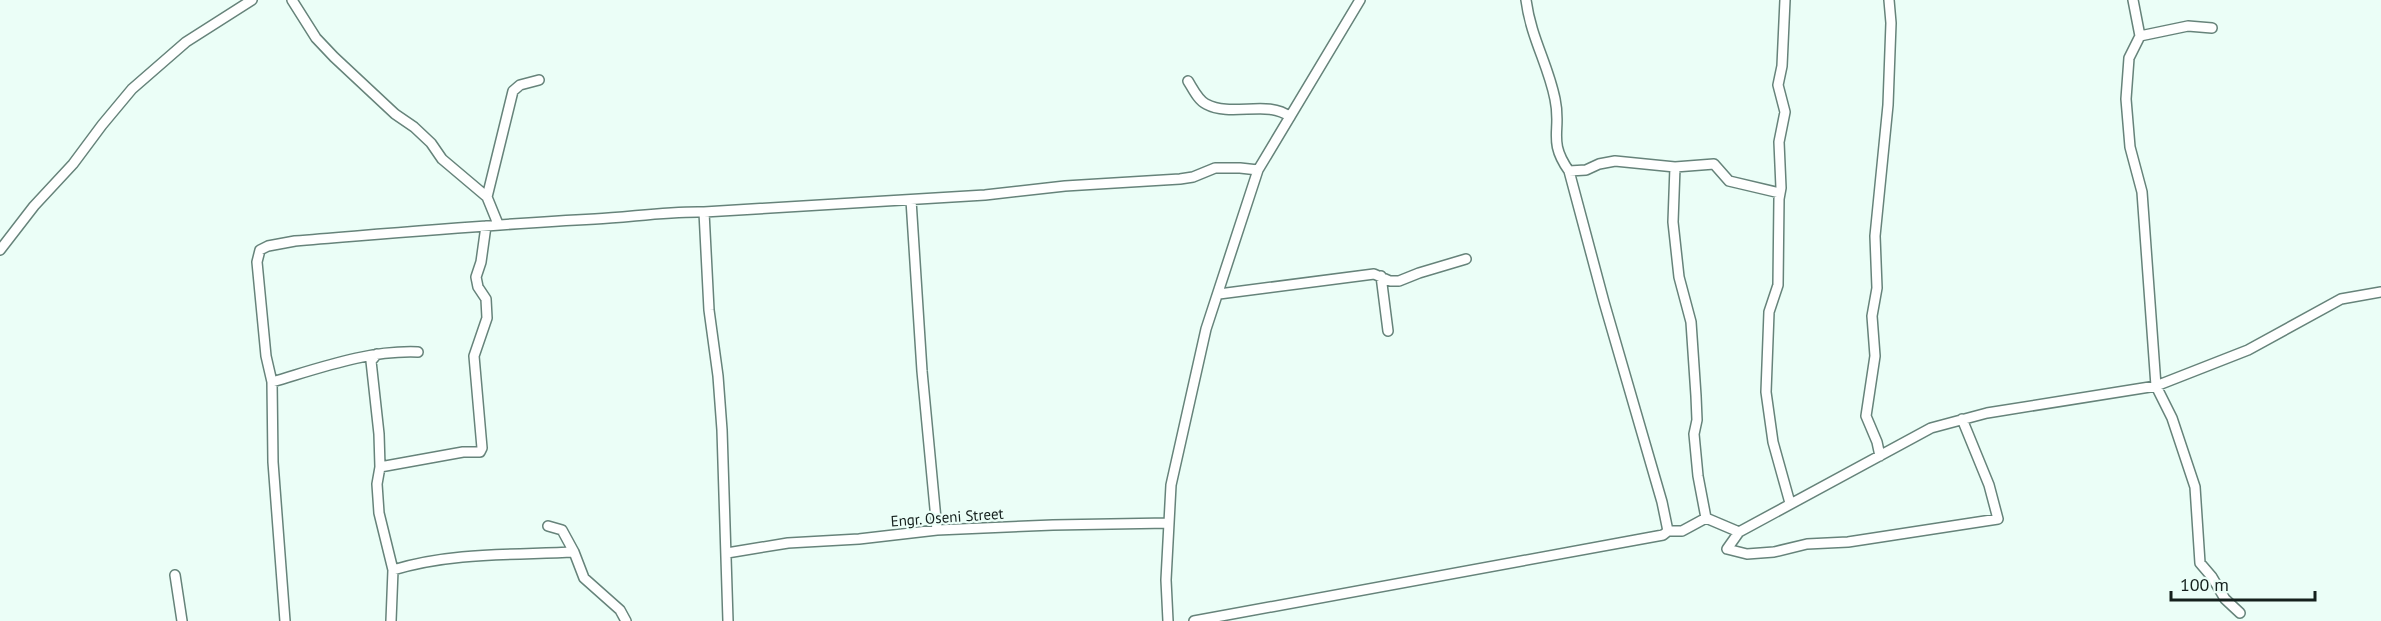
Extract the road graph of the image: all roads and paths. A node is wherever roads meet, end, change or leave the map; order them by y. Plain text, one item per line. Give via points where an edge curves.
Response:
1 (252, 0) edge
2 (292, 0) edge
3 (1360, 0) edge
4 (1526, 0) edge
5 (1785, 0) edge
6 (1888, 0) edge
7 (2133, 0) edge
8 (2212, 28) dead end
9 (2140, 36) junction
10 (539, 80) dead end
11 (1188, 81) dead end
12 (1290, 117) junction
13 (1675, 167) junction
14 (1258, 170) junction
15 (1569, 171) junction
16 (1780, 193) junction
17 (487, 197) junction
18 (912, 200) junction
19 (704, 212) junction
20 (498, 224) junction
21 (486, 226) junction
22 (0, 250) edge
23 (1466, 259) dead end
24 (1381, 276) junction
25 (2381, 292) edge
26 (1219, 294) junction
27 (1388, 331) dead end
28 (418, 352) dead end
29 (377, 354) junction
30 (272, 382) junction
31 (2156, 386) junction
32 (1962, 419) junction
33 (1880, 456) junction
34 (381, 467) junction
35 (1790, 503) junction
36 (1706, 518) junction
37 (1169, 524) junction
38 (548, 526) dead end
39 (937, 530) junction
40 (1668, 531) junction
41 (1739, 532) junction
42 (574, 552) junction
43 (727, 553) junction
44 (393, 570) junction
45 (175, 575) dead end
46 (2240, 613) dead end
47 (182, 621) edge
48 (285, 621) edge
49 (392, 621) edge
50 (626, 621) edge
51 (728, 621) edge
52 (1168, 621) edge
53 (1194, 621) edge

1 - 22 street via 186,42 132,89
2 - 17 street via 316,38 334,57
3 - 12 street
4 - 15 street via 1529,22 1556,99 1555,143
5 - 16 street via 1778,86 1785,112 1779,142
6 - 33 street via 1892,22 1875,236 1875,356 1866,416
7 - 9 street
8 - 9 street via 2188,26
9 - 31 street via 2129,58 2126,99 2130,147 2142,192
10 - 17 street via 513,91
11 - 12 street via 1207,105 1244,110 1275,108
12 - 14 street
13 - 15 street via 1615,161 1586,171
13 - 16 street via 1714,164 1729,181
13 - 36 street via 1673,222 1679,277 1691,322 1697,420 1694,434
14 - 18 street via 1215,168 1180,179
14 - 26 street
15 - 40 street
16 - 35 street via 1778,285 1769,312 1766,392 1773,442
17 - 20 street
18 - 19 street
18 - 39 street
19 - 20 street
19 - 43 street via 709,310 720,398
20 - 21 street
21 - 30 street via 295,241 260,250 257,262
21 - 34 street via 476,277 486,299 487,318 474,356 482,448 480,452
23 - 24 street via 1400,281
24 - 26 street
24 - 27 street
25 - 31 street via 2341,299 2248,350
26 - 37 street via 1206,329 1171,485
28 - 29 street
29 - 30 street
29 - 34 street via 371,361
30 - 48 street via 273,462
31 - 32 street
31 - 46 street via 2172,418 2195,487 2200,563 2224,599
32 - 33 street via 1931,428
32 - 41 street via 1989,485 1998,519 1747,554 1727,549
33 - 35 street
34 - 44 street via 377,484 379,513
35 - 41 street
36 - 40 street via 1682,531
36 - 41 street
37 - 39 street, Engr. Oseni Street
37 - 52 street
38 - 42 street via 562,530
39 - 43 street, Engr. Oseni Street via 788,543
40 - 53 street
42 - 44 street via 500,553 415,563
42 - 50 street via 584,579 620,610
43 - 51 street
44 - 49 street
45 - 47 street

